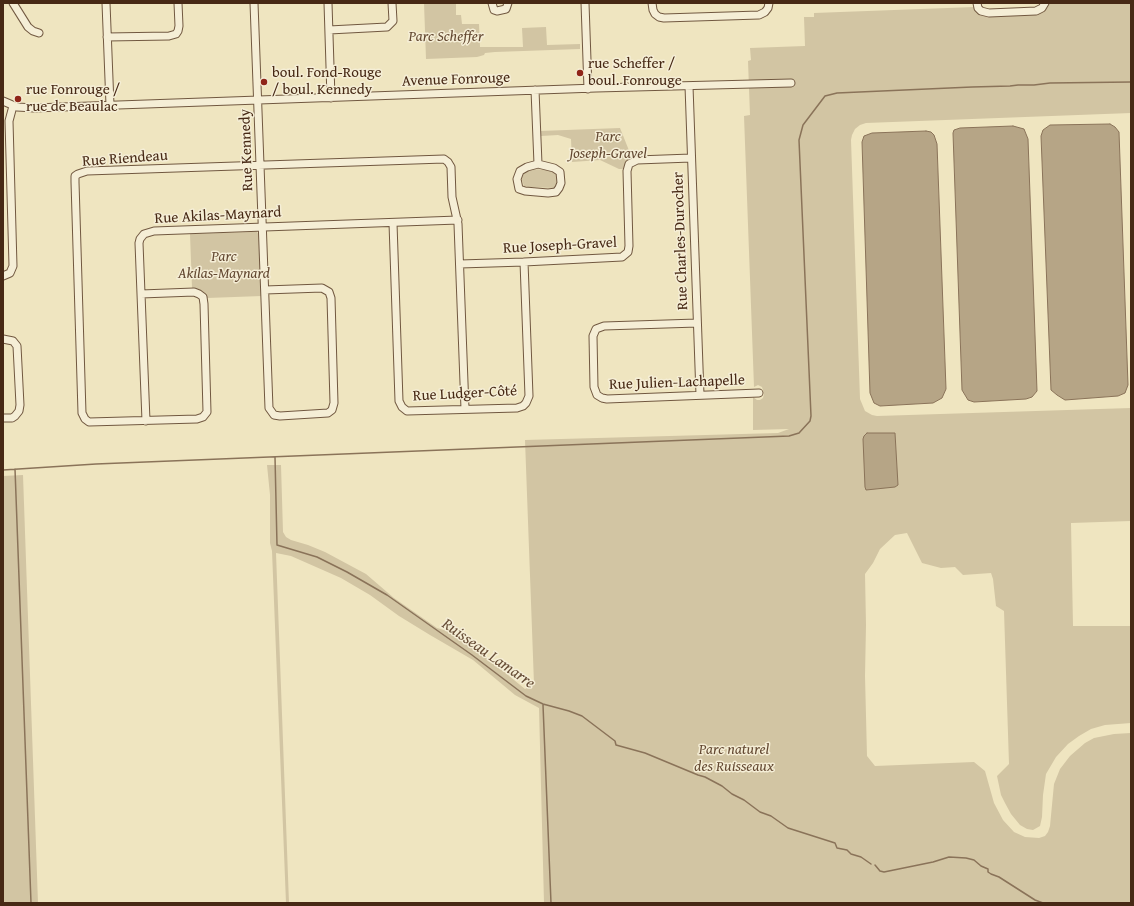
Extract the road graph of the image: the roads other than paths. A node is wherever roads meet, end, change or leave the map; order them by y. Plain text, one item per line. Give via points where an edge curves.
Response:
1 (13, 3) edge
2 (106, 3) edge
3 (178, 3) edge
4 (254, 3) edge
5 (328, 3) edge
6 (392, 3) edge
7 (492, 3) edge
8 (508, 3) edge
9 (585, 3) edge
10 (652, 3) edge
11 (769, 3) edge
12 (977, 3) edge
13 (1045, 3) edge
14 (328, 30) junction
15 (39, 33) dead end
16 (107, 37) junction
17 (792, 83) dead end
18 (689, 86) junction
19 (588, 89) junction
20 (536, 90) junction
21 (331, 98) junction
22 (258, 100) junction
23 (3, 101) edge
24 (110, 105) junction
25 (13, 106) junction
26 (691, 158) junction
27 (538, 164) junction
28 (260, 165) junction
29 (458, 220) junction
30 (393, 223) junction
31 (262, 227) junction
32 (524, 262) junction
33 (460, 264) junction
34 (3, 276) edge
35 (265, 290) junction
36 (141, 294) junction
37 (697, 323) junction
38 (3, 339) edge
39 (759, 393) dead end
40 (700, 395) junction
41 (465, 409) junction
42 (3, 418) edge
43 (146, 421) junction

1 - 15 street via 28,27
2 - 16 street
3 - 16 street via 179,26 176,34
4 - 22 street, Rue Kennedy
5 - 14 street
6 - 14 street via 393,21 388,27
7 - 8 street via 494,10 498,11 506,9
9 - 19 street
10 - 11 street via 655,14 664,18 759,16 765,12
12 - 13 street via 978,8 989,13 1038,11
14 - 21 street
16 - 24 street
17 - 18 street, Avenue Fonrouge
18 - 19 street, Avenue Fonrouge
18 - 26 street, Rue Charles-Durocher
19 - 20 street, Avenue Fonrouge
20 - 21 street, Avenue Fonrouge
20 - 27 street
21 - 22 street, Avenue Fonrouge
22 - 24 street, Avenue Fonrouge
22 - 28 street, Rue Kennedy
23 - 25 street, Avenue Fonrouge
24 - 25 street, Avenue Fonrouge via 34,108
25 - 34 street via 9,121 13,266 10,273
26 - 32 street, Rue Joseph-Gravel via 640,160 629,164 627,171 630,246 624,256
26 - 37 street, Rue Charles-Durocher
27 - 27 street via 520,171 517,179 519,189 551,194 556,192 560,188 560,172
28 - 29 street, Rue Riendeau via 442,159 447,161 450,167 452,197
28 - 31 street, Rue Kennedy
28 - 43 street, Rue Riendeau via 87,171 75,176 82,413 89,422
29 - 30 street, Rue Akilas-Maynard
29 - 33 street
30 - 31 street, Rue Akilas-Maynard
30 - 41 street, Rue Ludger-Côté via 400,404 403,409 409,411
31 - 35 street, Rue Kennedy
31 - 36 street, Rue Akilas-Maynard via 144,234 139,243
32 - 33 street, Rue Joseph-Gravel
32 - 41 street, Rue Ludger-Côté via 528,400 525,405 519,407
33 - 41 street
35 - 35 street, Rue Kennedy via 322,288 328,291 331,298 334,403 330,412 282,416 274,415 268,406
36 - 43 street, Rue Akilas-Maynard
36 - 43 street via 196,292 203,297 208,409 199,419
37 - 40 street, Rue Charles-Durocher
37 - 40 street, Rue Julien-Lachapelle via 598,328 594,334 594,387 598,396 607,399
38 - 42 street via 12,340 17,346 20,405 15,416
39 - 40 street, Rue Julien-Lachapelle

